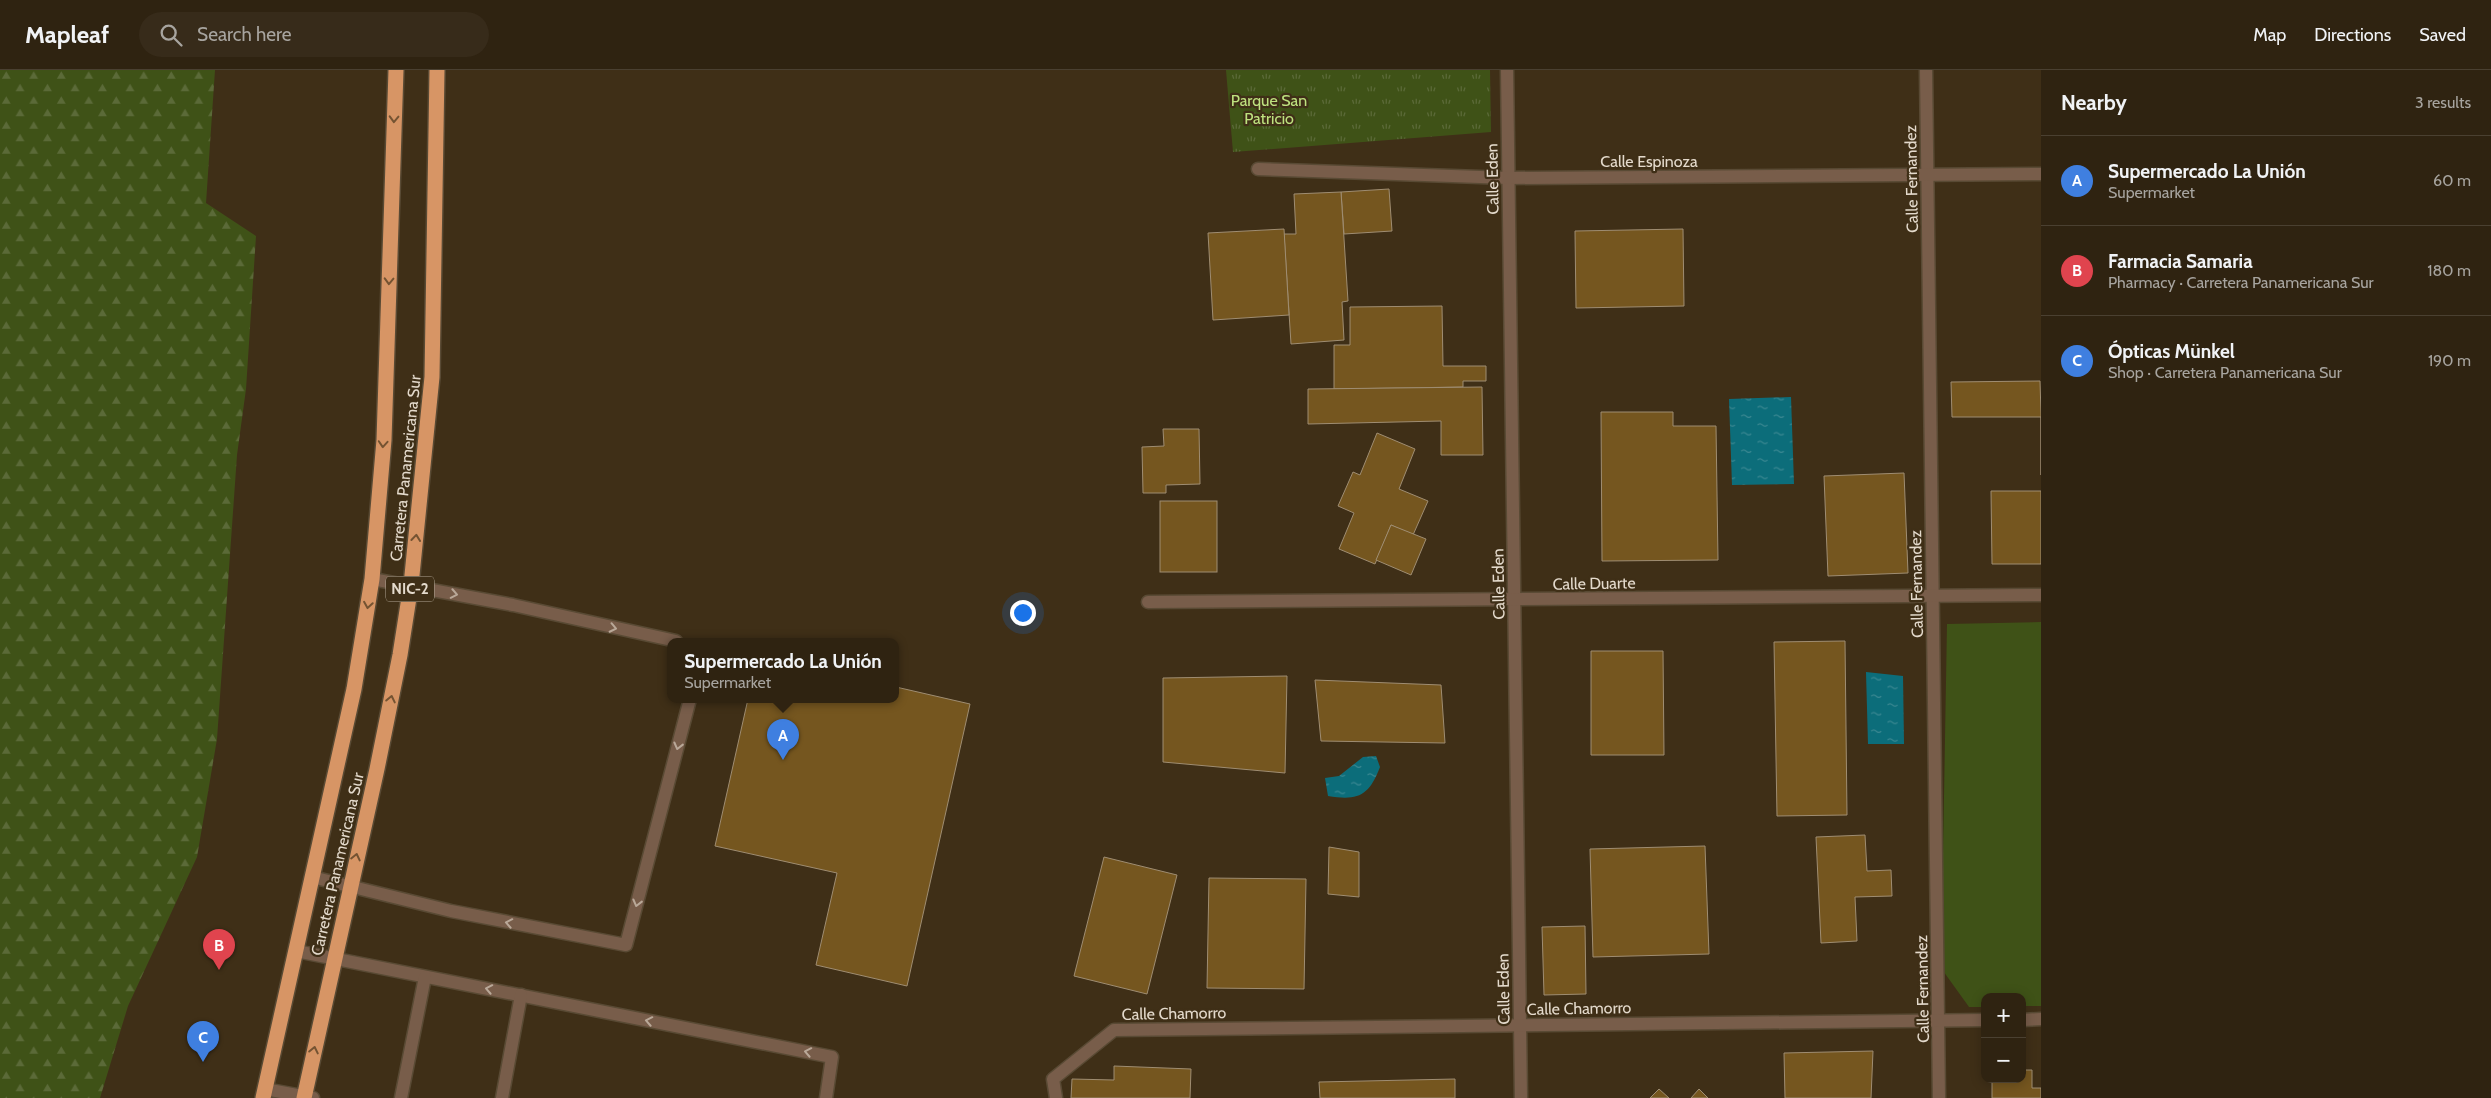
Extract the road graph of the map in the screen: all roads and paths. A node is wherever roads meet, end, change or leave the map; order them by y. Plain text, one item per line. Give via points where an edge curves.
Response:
1 (396, 70) edge
2 (437, 70) edge
3 (1507, 70) edge
4 (1926, 70) edge
5 (1258, 169) dead end
6 (2041, 174) edge
7 (1927, 175) junction
8 (1508, 178) junction
9 (372, 579) junction
10 (411, 585) junction
11 (1933, 595) junction
12 (2041, 595) edge
13 (1514, 600) junction
14 (1148, 602) dead end
15 (667, 639) edge
16 (689, 703) edge
17 (312, 877) junction
18 (350, 886) junction
19 (296, 951) junction
20 (334, 958) junction
21 (425, 977) junction
22 (521, 995) junction
23 (1981, 1020) edge
24 (2026, 1020) edge
25 (2041, 1020) edge
26 (1938, 1021) junction
27 (1520, 1025) junction
28 (264, 1093) edge
29 (307, 1097) edge
30 (401, 1098) edge
31 (502, 1098) edge
32 (826, 1098) edge
33 (1056, 1098) edge
34 (1521, 1098) edge
35 (1939, 1098) edge

1 -> 9 highway, Carretera Panamericana Sur / NIC-2 via 384,440
10 -> 2 highway, Carretera Panamericana Sur / NIC-2 via 432,377
3 - 8 street, Calle Eden
4 - 7 street, Calle Fernandez
5 - 8 street, Calle Espinoza
6 - 7 street, Calle Espinoza
7 - 8 street, Calle Espinoza
7 - 11 street, Calle Fernandez
8 - 13 street, Calle Eden
9 - 10 street
9 -> 17 highway, Carretera Panamericana Sur / NIC-2 via 354,689
10 -> 15 street
18 -> 10 highway, Carretera Panamericana Sur / NIC-2 via 398,665
11 - 12 street, Calle Duarte
11 - 13 street, Calle Duarte
11 - 26 street, Calle Fernandez
13 - 14 street, Calle Duarte
13 - 27 street, Calle Eden
16 -> 18 street via 626,945 451,911
17 - 18 street
17 - 19 highway, Carretera Panamericana Sur / NIC-2
18 - 20 highway, Carretera Panamericana Sur / NIC-2
19 - 20 street
19 - 28 highway, Carretera Panamericana Sur / NIC-2
20 - 21 street
29 -> 20 highway, Carretera Panamericana Sur / NIC-2
22 -> 21 street
21 - 30 street
22 - 31 street
32 -> 22 street via 832,1056
23 - 26 street, Calle Chamorro
24 - 25 street
26 - 27 street, Calle Chamorro
26 - 35 street, Calle Fernandez
27 - 33 street, Calle Chamorro via 1114,1030 1053,1078
27 - 34 street, Calle Eden
28 - 29 street

